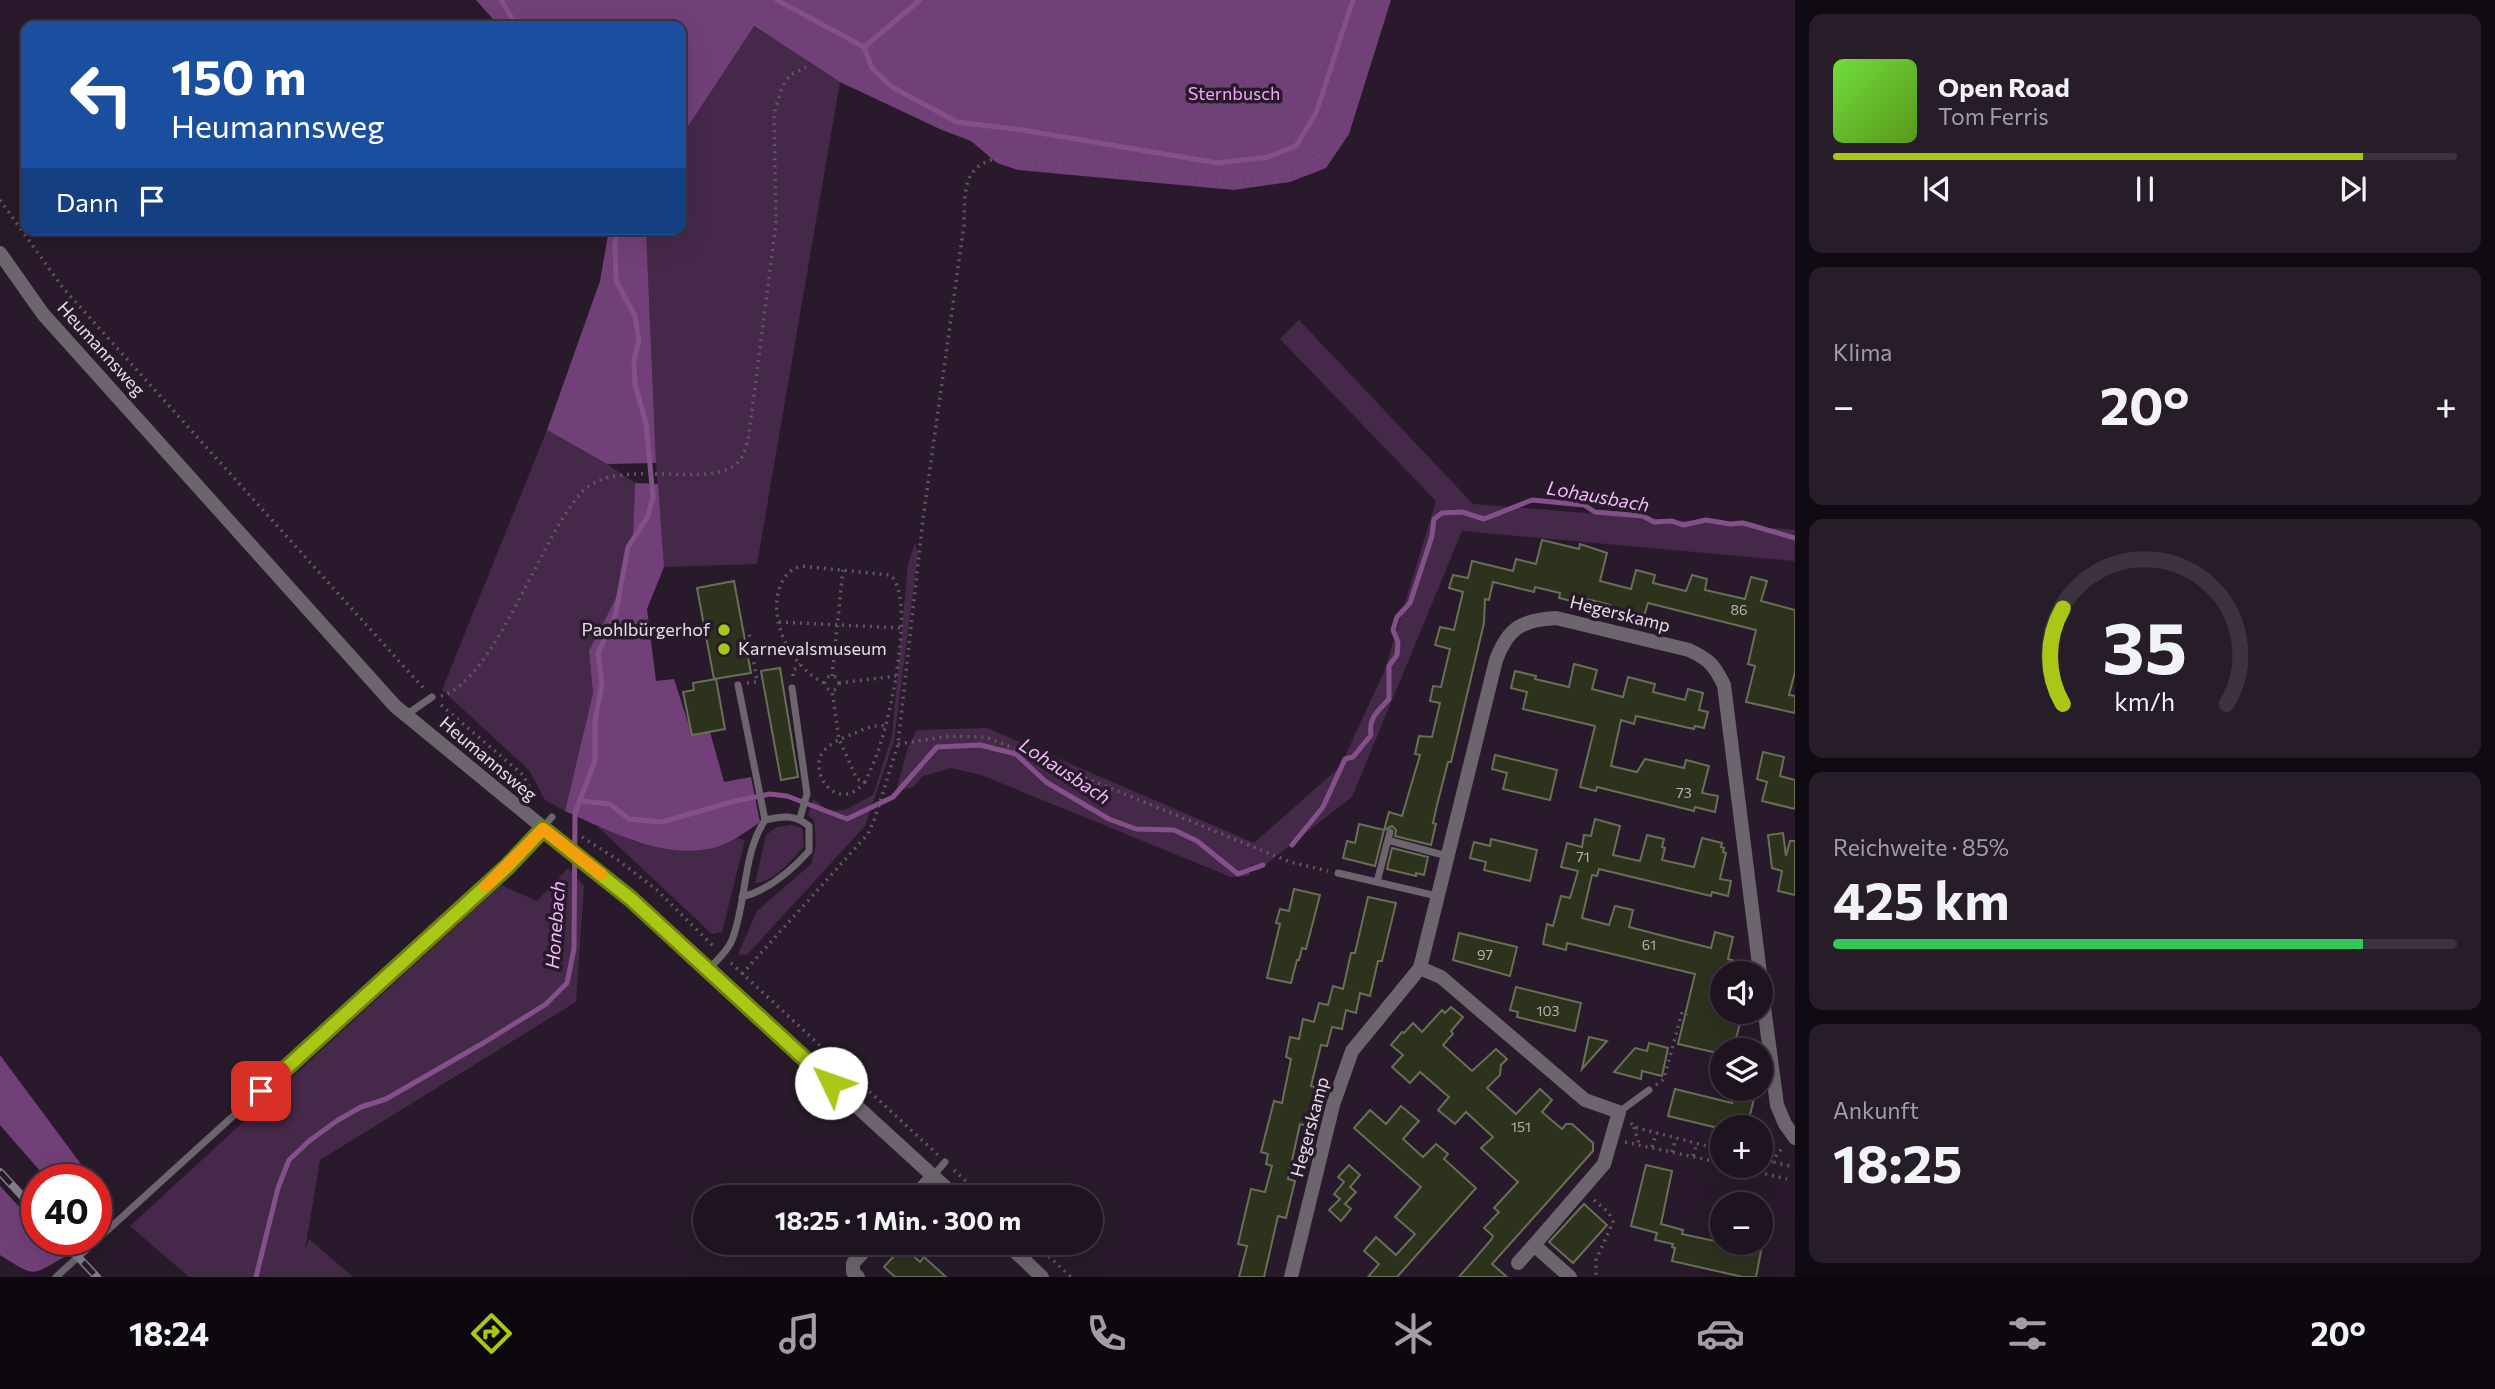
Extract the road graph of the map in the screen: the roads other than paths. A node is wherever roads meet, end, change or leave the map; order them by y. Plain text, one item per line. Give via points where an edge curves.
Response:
1 (0, 253) edge
2 (738, 685) road end
3 (792, 688) dead end
4 (432, 697) road end
5 (406, 715) junction
6 (801, 816) junction
7 (765, 820) junction
8 (548, 823) junction
9 (1390, 832) dead end
10 (1391, 841) dead end
11 (1448, 856) junction
12 (1338, 873) road end
13 (1377, 882) junction
14 (1438, 896) junction
15 (742, 897) junction
16 (1758, 961) edge
17 (1420, 968) junction
18 (708, 970) junction
19 (1766, 1024) edge
20 (1649, 1090) road end
21 (1619, 1112) junction
22 (1795, 1138) edge
23 (945, 1162) road end
24 (933, 1176) junction
25 (925, 1185) edge
26 (943, 1185) edge
27 (1534, 1245) junction
28 (861, 1255) edge
29 (1019, 1255) edge
30 (1518, 1263) dead end
31 (56, 1277) edge
32 (858, 1277) edge
33 (1042, 1277) edge
34 (1291, 1277) edge
35 (1570, 1277) edge

1 - 5 street, Heumannsweg via 43,314
2 - 7 lane
3 - 6 lane via 807,794
4 - 5 lane
5 - 8 street, Heumannsweg
6 - 7 lane
6 - 15 lane via 809,826 809,850 761,892
7 - 15 lane
8 - 18 street, Heumannsweg via 558,841 631,899
8 - 31 lane via 507,867
9 - 13 lane
10 - 11 lane
11 - 14 street, Hegerskamp
11 - 16 street, Hegerskamp via 1496,660 1503,642 1517,627 1535,619 1556,618 1689,650 1709,659 1724,685
12 - 13 lane
13 - 14 lane
14 - 17 street, Hegerskamp
15 - 18 lane via 731,942
17 - 21 street via 1441,977 1585,1100
17 - 34 street, Hegerskamp via 1352,1052 1333,1105
18 - 24 street, Heumannsweg
19 - 22 street, Hegerskamp via 1777,1105
20 - 21 lane
21 - 27 street via 1604,1164
23 - 24 lane
24 - 25 street
24 - 26 street, Heumannsweg
27 - 30 street
27 - 35 street
28 - 32 street via 853,1264
29 - 33 street

